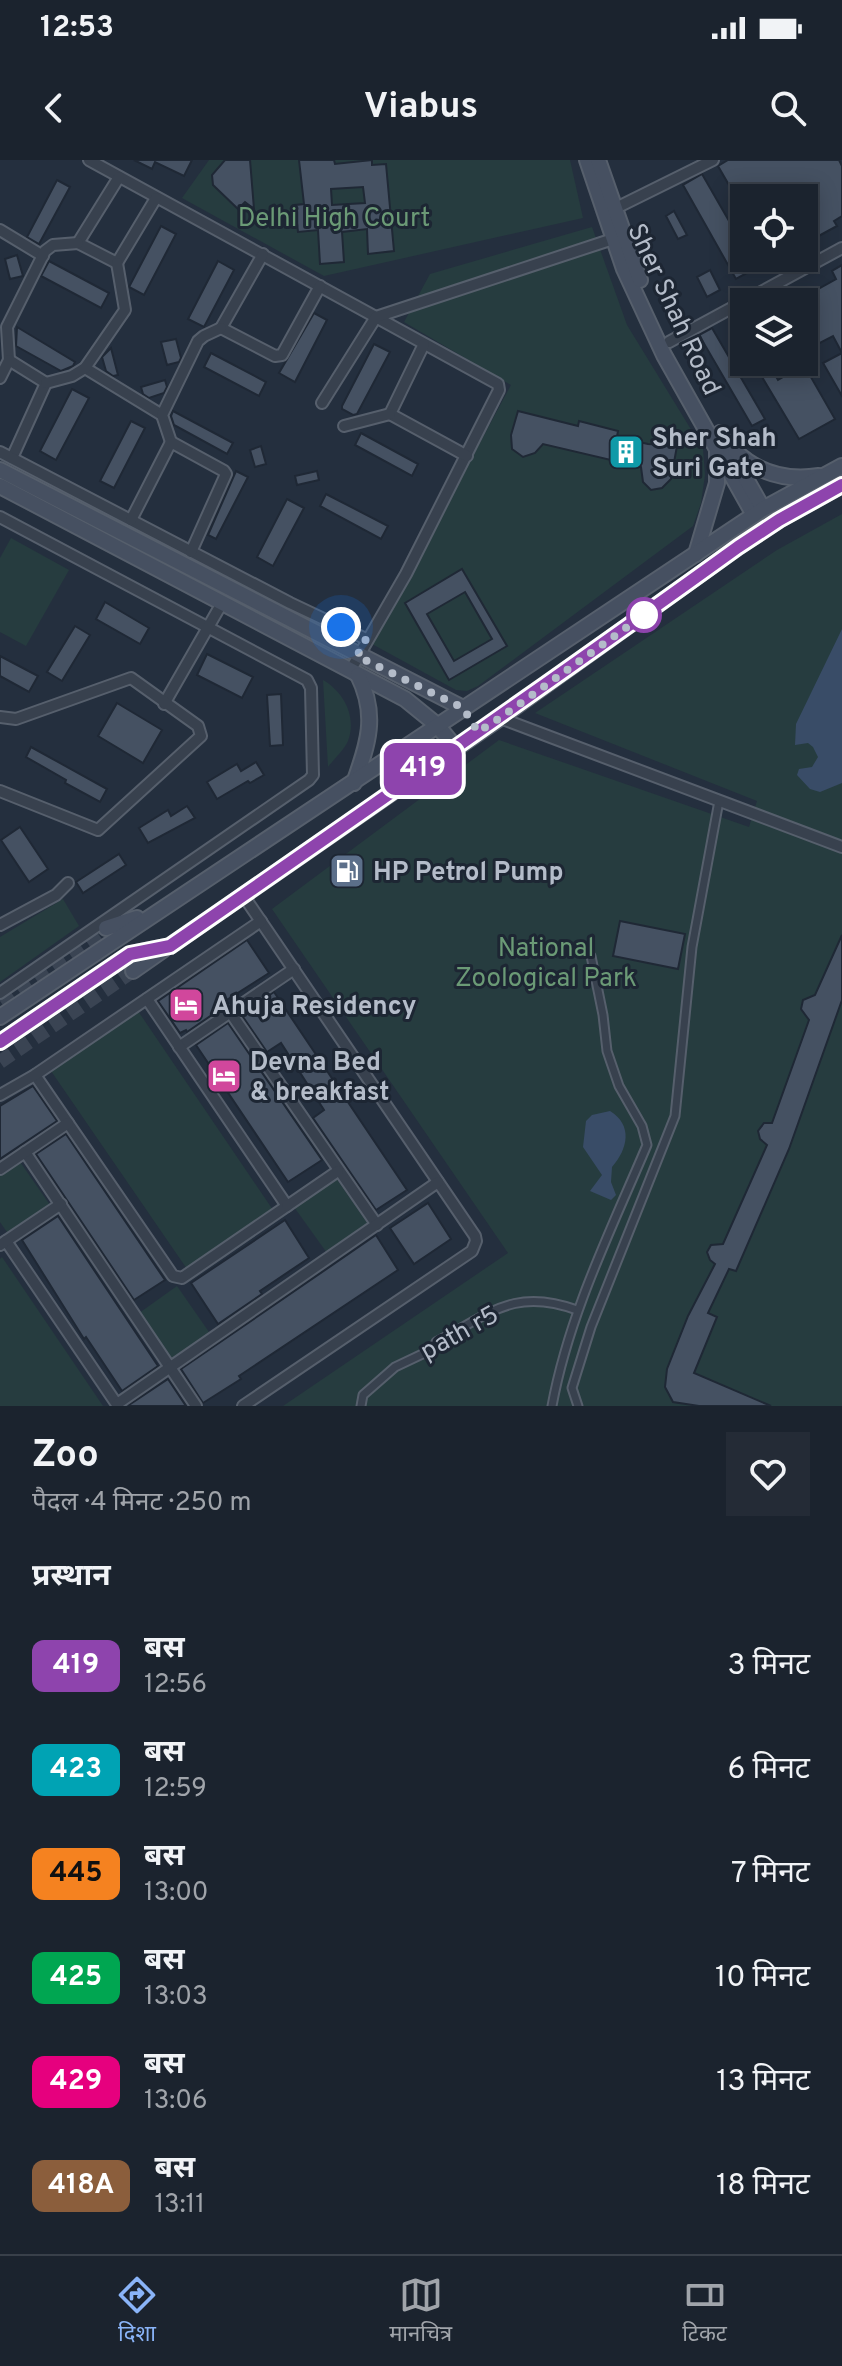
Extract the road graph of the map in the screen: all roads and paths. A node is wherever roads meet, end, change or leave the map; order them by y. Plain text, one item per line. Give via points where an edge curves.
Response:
1 (89, 160) edge
2 (587, 160) edge
3 (598, 160) edge
4 (713, 160) edge
5 (119, 177) junction
6 (156, 198) junction
7 (614, 209) junction
8 (0, 230) edge
9 (613, 239) junction
10 (78, 243) junction
11 (842, 248) edge
12 (263, 254) junction
13 (43, 256) junction
14 (117, 263) junction
15 (320, 286) junction
16 (376, 317) junction
17 (221, 328) junction
18 (669, 342) junction
19 (424, 344) junction
20 (9, 360) junction
21 (85, 368) junction
22 (0, 378) edge
23 (46, 383) junction
24 (322, 403) dead end
25 (390, 414) junction
26 (162, 415) junction
27 (344, 426) dead end
28 (718, 440) junction
29 (171, 442) junction
30 (0, 452) edge
31 (467, 456) junction
32 (12, 458) junction
33 (842, 466) edge
34 (0, 470) edge
35 (827, 474) junction
36 (842, 485) edge
37 (0, 486) edge
38 (759, 512) junction
39 (0, 517) edge
40 (131, 520) junction
41 (191, 552) junction
42 (696, 554) junction
43 (222, 603) junction
44 (208, 628) junction
45 (366, 639) junction
46 (357, 656) junction
47 (354, 672) junction
48 (164, 704) junction
49 (463, 708) junction
50 (0, 717) edge
51 (500, 718) junction
52 (437, 725) junction
53 (478, 732) junction
54 (455, 747) junction
55 (354, 783) junction
56 (0, 791) edge
57 (719, 801) junction
58 (842, 847) edge
59 (68, 883) dead end
60 (243, 895) junction
61 (153, 913) junction
62 (261, 921) junction
63 (0, 925) edge
64 (106, 928) tunnel mouth
65 (170, 946) junction
66 (591, 956) dead end
67 (294, 969) junction
68 (133, 971) tunnel mouth
69 (0, 993) edge
70 (147, 999) junction
71 (230, 1012) junction
72 (0, 1017) edge
73 (0, 1042) edge
74 (179, 1047) junction
75 (35, 1075) junction
76 (0, 1095) edge
77 (68, 1123) junction
78 (25, 1152) junction
79 (0, 1169) edge
80 (338, 1171) junction
81 (438, 1182) junction
82 (61, 1204) junction
83 (287, 1206) junction
84 (377, 1225) junction
85 (3, 1243) edge
86 (577, 1310) junction
87 (170, 1366) junction
88 (118, 1405) edge
89 (196, 1406) edge
90 (243, 1406) edge
91 (361, 1406) edge
92 (552, 1406) edge
93 (578, 1406) edge

1 - 5 street
2 - 9 main road, Sher Shah Road
3 - 7 main road, Sher Shah Road
4 - 7 street
5 - 6 street
5 - 10 street
6 - 12 street
6 - 14 street
7 - 18 main road, Sher Shah Road via 634,268
8 - 13 street
9 - 16 street
9 - 28 main road, Sher Shah Road via 664,355
10 - 13 street via 53,245
10 - 14 street
11 - 18 street
12 - 15 street
12 - 17 street
13 - 20 street via 7,327
14 - 21 street via 125,310
15 - 16 street
15 - 17 street via 279,357
16 - 19 street
16 - 24 street
17 - 26 street via 198,341
18 - 28 main road, Sher Shah Road
19 - 25 street
19 - 31 street via 498,384
20 - 22 street
20 - 23 street
21 - 23 street
21 - 26 street
23 - 32 street
25 - 27 street
25 - 31 street
26 - 29 street
28 - 35 main road via 775,475
28 - 38 main road, Sher Shah Road
28 - 42 main road via 717,483
29 - 40 street
29 - 41 street via 226,474
30 - 32 street
31 - 45 street
32 - 40 street
33 - 35 main road
34 - 46 main road
35 - 38 main road
36 - 51 main road via 738,547
37 - 43 main road
38 - 42 main road
39 - 44 street
40 - 41 street
41 - 45 street
42 - 49 main road
43 - 44 street
43 - 47 main road
44 - 48 street
44 - 69 street via 309,684 312,777
45 - 46 street
46 - 47 street
46 - 49 main road
47 - 52 main road via 416,706
47 - 55 main road via 366,692 370,727
48 - 50 street via 128,678 16,719
48 - 56 street via 198,726 201,736 98,830
49 - 52 main road
49 - 53 main road
51 - 53 main road
51 - 57 street
52 - 54 main road
52 - 55 main road
53 - 54 main road
54 - 60 main road
55 - 61 main road
57 - 58 street
57 - 93 street via 692,947 675,1116 591,1327 572,1388
59 - 63 street
60 - 62 street
60 - 65 main road
61 - 64 main road
61 - 72 main road
62 - 67 street
62 - 70 street
65 - 68 main road
65 - 73 main road via 130,954
66 - 86 street via 607,1051 647,1145
67 - 71 street
67 - 81 street
70 - 74 street
70 - 75 street
71 - 74 street
71 - 80 street
74 - 83 street
75 - 76 street
75 - 77 street
77 - 78 street
77 - 83 street via 178,1279
78 - 79 street
78 - 82 street
80 - 83 street
80 - 84 street
81 - 84 street
81 - 90 street via 475,1236 472,1251
82 - 85 street
82 - 87 street
84 - 87 street
85 - 88 street
86 - 91 street, path r5 via 553,1301 526,1300 494,1309 395,1367 363,1395
86 - 92 street
87 - 88 street
87 - 89 street

